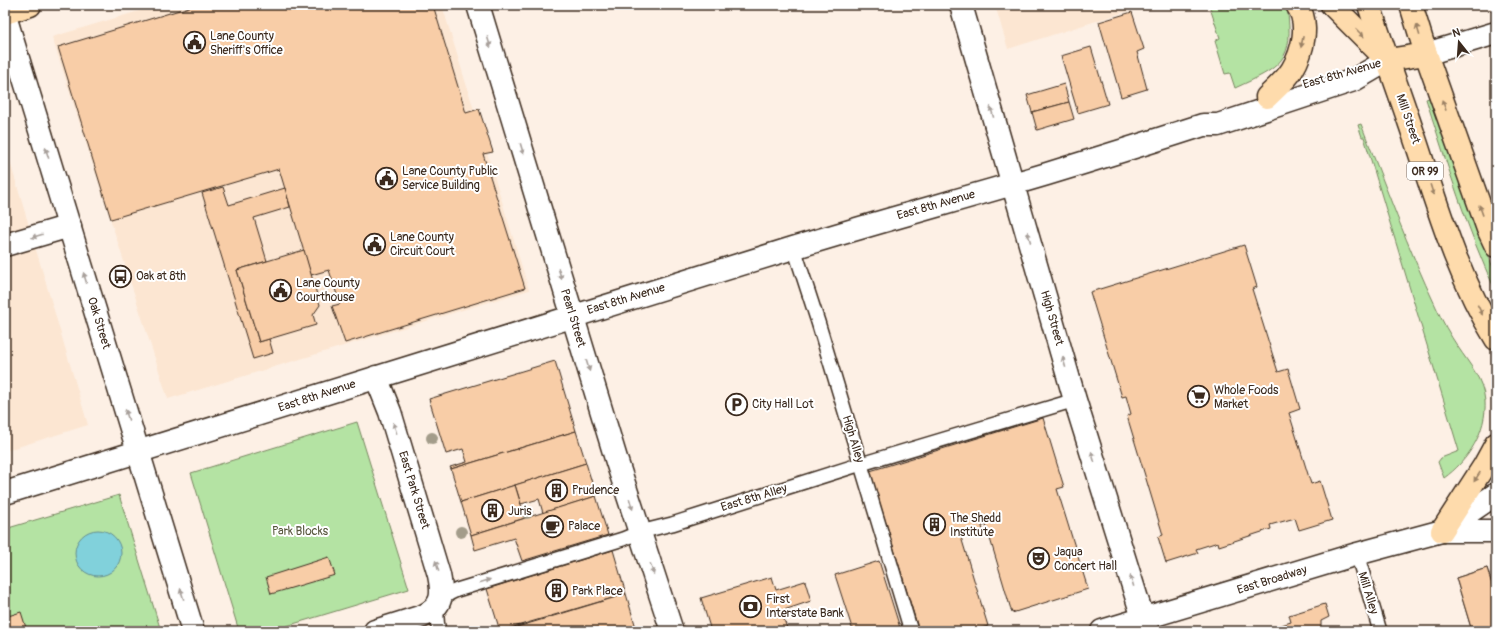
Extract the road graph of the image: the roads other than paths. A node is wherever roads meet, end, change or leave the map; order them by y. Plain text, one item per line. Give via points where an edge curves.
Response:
1 (30, 5) edge
2 (478, 5) edge
3 (961, 5) edge
4 (1297, 5) edge
5 (1332, 5) edge
6 (1369, 5) edge
7 (1410, 5) edge
8 (5, 13) edge
9 (5, 16) edge
10 (1496, 33) edge
11 (1426, 54) junction
12 (1388, 60) junction
13 (1267, 97) junction
14 (1204, 126) junction
15 (1013, 183) junction
16 (70, 226) junction
17 (5, 246) edge
18 (1496, 246) edge
19 (794, 248) junction
20 (573, 316) junction
21 (1496, 338) edge
22 (376, 378) junction
23 (1075, 400) junction
24 (1496, 444) edge
25 (139, 453) junction
26 (861, 464) junction
27 (5, 493) edge
28 (1496, 494) edge
29 (1442, 531) junction
30 (640, 532) junction
31 (1496, 532) edge
32 (1357, 554) junction
33 (438, 604) junction
34 (1145, 625) edge
35 (193, 631) edge
36 (375, 631) edge
37 (439, 631) edge
38 (672, 631) edge
39 (911, 631) edge
40 (1102, 631) edge
41 (1380, 631) edge

1 - 8 main road
2 -> 20 street, Pearl Street
15 -> 3 street, High Street
4 -> 13 main road via 1304,26 1300,51 1292,70
5 -> 12 main road, Mill Street
6 - 12 main road, OR 99
11 -> 7 main road
16 -> 9 street, Oak Street
10 - 11 street
11 - 12 main road
18 -> 11 main road
12 - 13 street, East 8th Avenue via 1348,70
12 - 14 street, East 8th Avenue via 1354,80 1218,125
12 -> 21 main road, Mill Street / OR 99 via 1443,223 1466,280
13 - 14 street, East 8th Avenue via 1226,110
14 - 15 street, East 8th Avenue
15 - 19 street, East 8th Avenue
23 -> 15 street, High Street
16 -> 17 street
25 -> 16 street, Oak Street
19 - 20 street, East 8th Avenue
19 - 26 lane, High Alley
20 - 22 street, East 8th Avenue
20 -> 30 street, Pearl Street
22 - 25 street, East 8th Avenue
33 -> 22 street, East Park Street via 442,592 439,575 390,412
23 - 26 lane, East 8th Alley
34 -> 23 street, High Street
24 -> 29 main road
25 - 27 street, East 8th Avenue
35 -> 25 street, Oak Street
26 - 30 lane, East 8th Alley
26 - 39 lane, High Alley
28 - 29 street, East Broadway
29 - 31 street, East Broadway
29 - 32 street, East Broadway
33 -> 30 lane, East 8th Alley via 446,595 457,590
30 -> 38 street, Pearl Street
32 - 34 street, East Broadway
32 - 41 lane, Mill Alley
33 - 36 street via 430,613 423,616
33 - 37 lane
34 - 40 street, East Broadway

